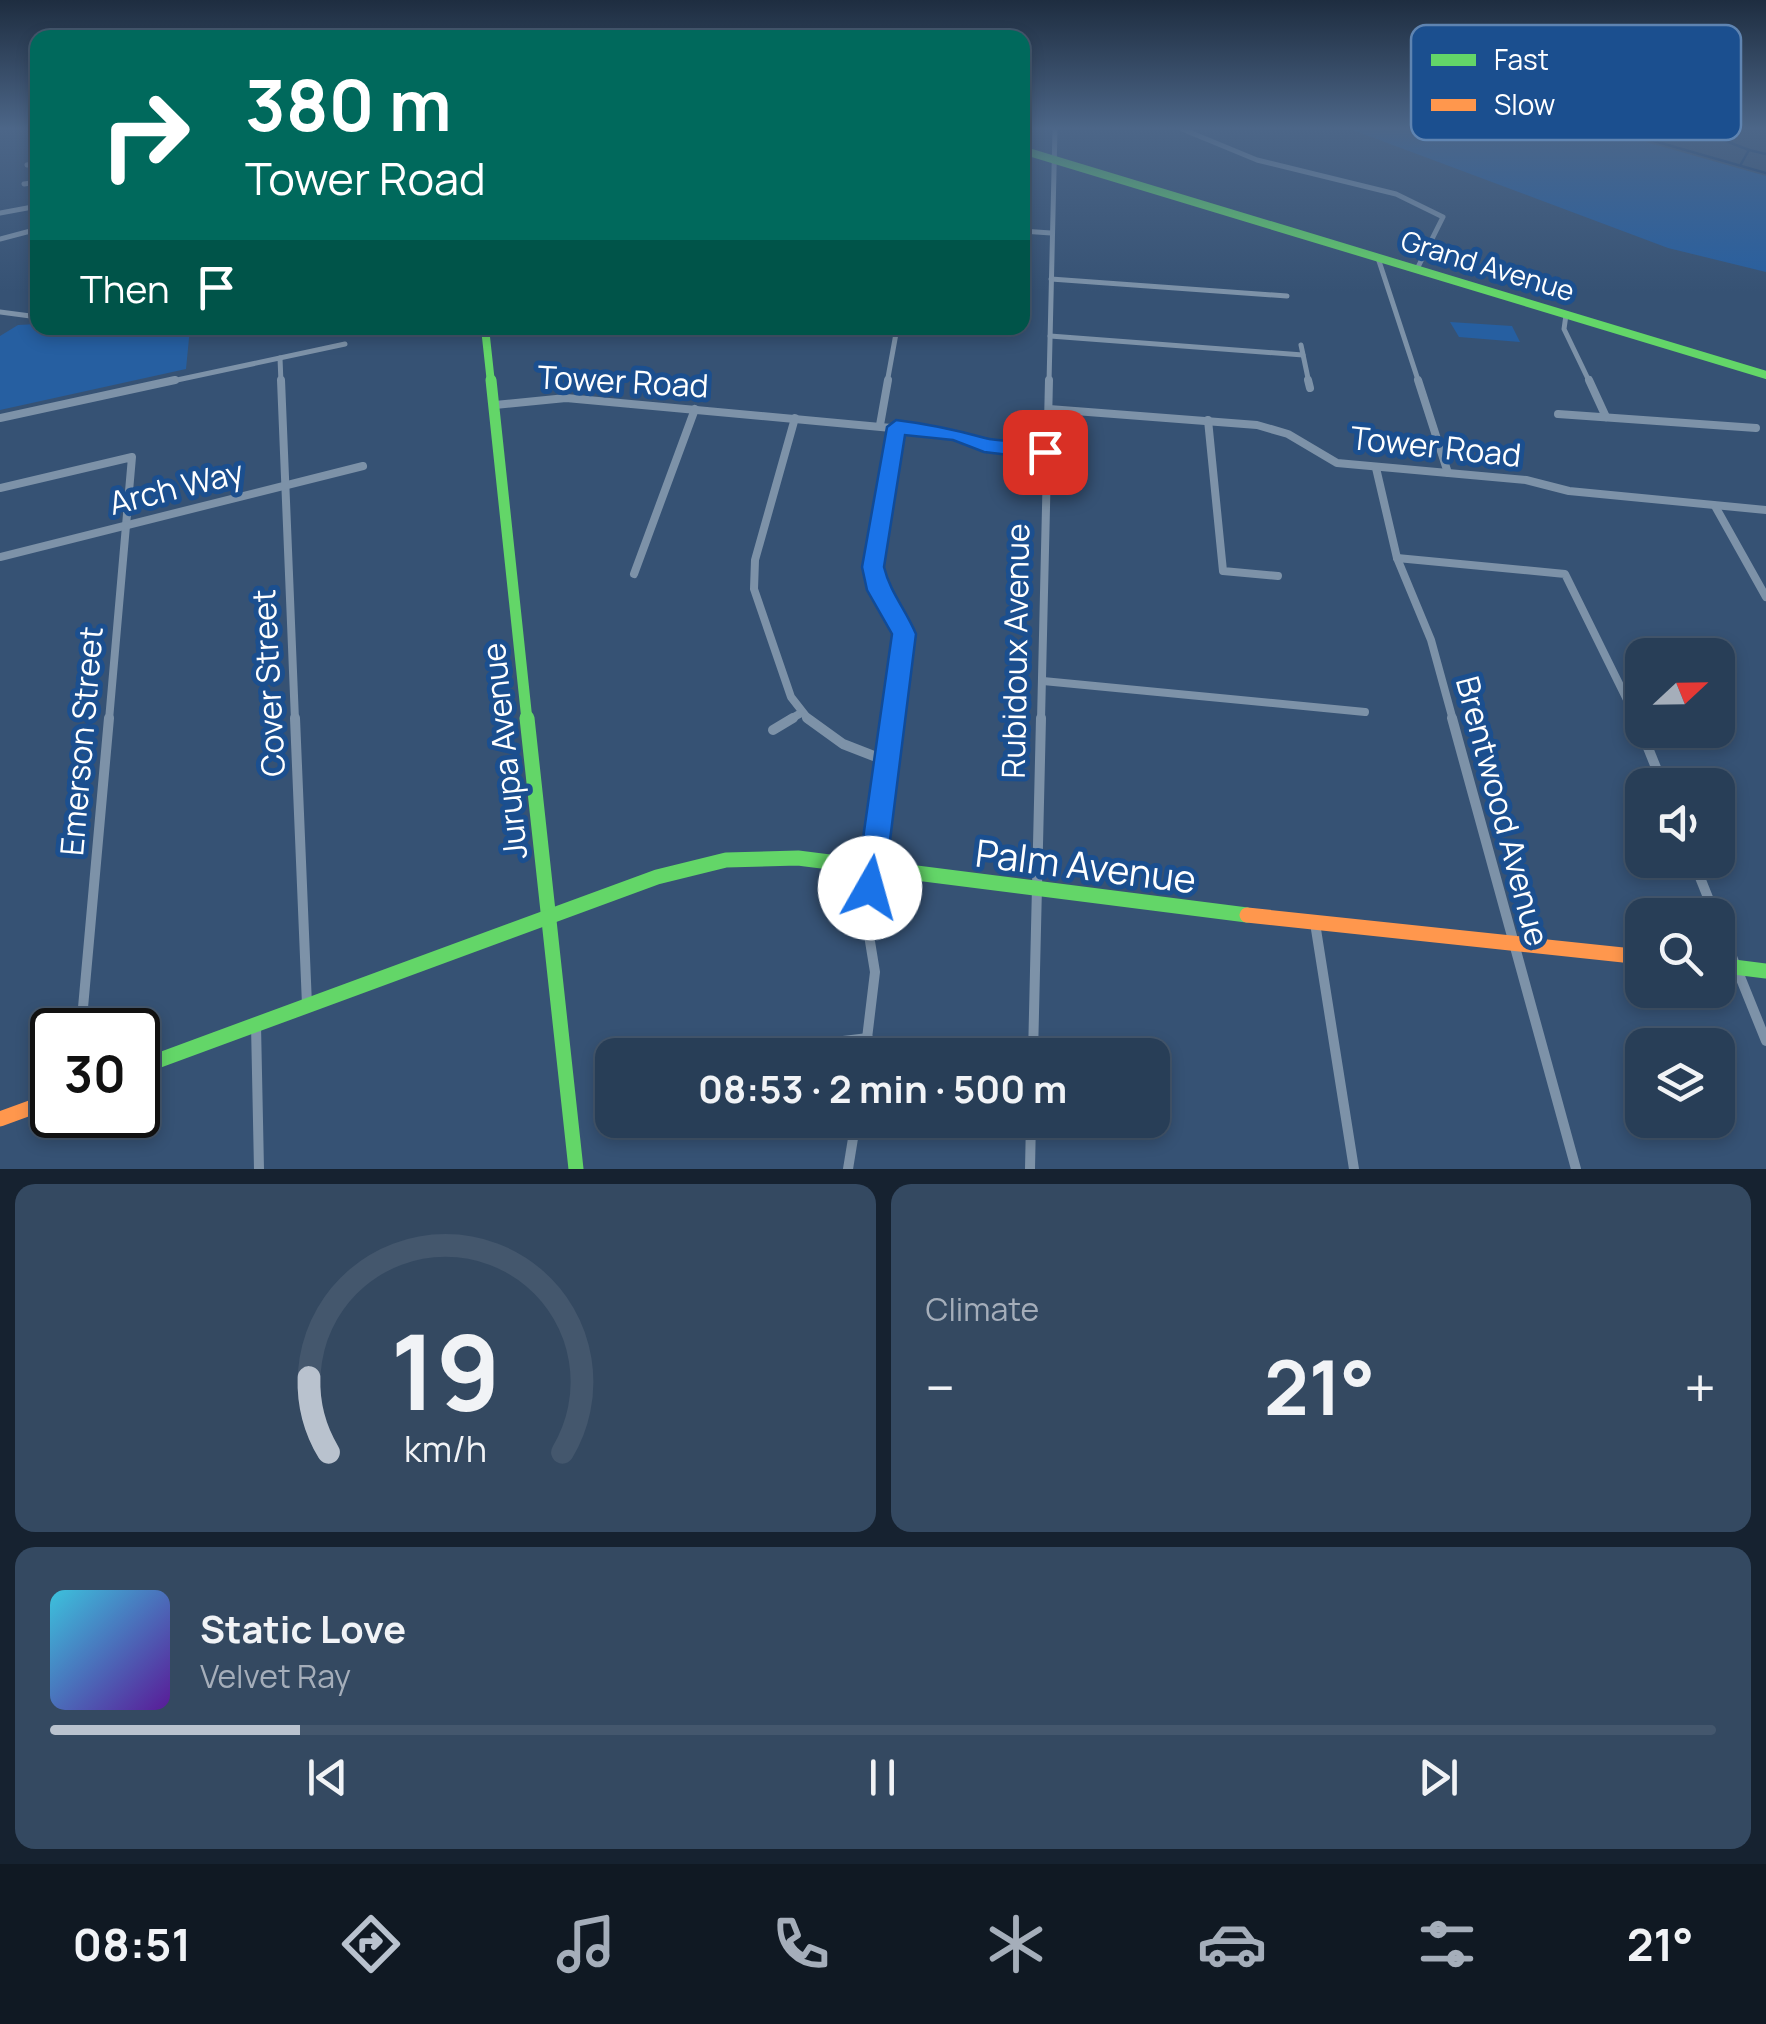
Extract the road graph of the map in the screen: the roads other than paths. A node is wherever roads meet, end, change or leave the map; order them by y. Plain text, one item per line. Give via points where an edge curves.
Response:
1 (24, 184) dead end
2 (27, 184) edge
3 (1053, 184) edge
4 (1132, 184) edge
5 (1354, 184) edge
6 (30, 207) edge
7 (0, 213) edge
8 (30, 231) edge
9 (1030, 231) edge
10 (1051, 232) junction
11 (0, 238) edge
12 (1378, 258) junction
13 (1417, 269) junction
14 (1051, 279) junction
15 (1220, 279) dead end
16 (1223, 291) junction
17 (1287, 296) dead end
18 (0, 312) edge
19 (1566, 315) junction
20 (30, 317) edge
21 (486, 335) edge
22 (896, 335) edge
23 (1050, 336) junction
24 (345, 344) dead end
25 (1301, 345) dead end
26 (1303, 355) junction
27 (280, 358) junction
28 (1766, 375) edge
29 (1310, 388) dead end
30 (494, 404) junction
31 (1049, 408) junction
32 (695, 409) junction
33 (1558, 414) dead end
34 (1606, 416) junction
35 (0, 418) edge
36 (795, 418) junction
37 (1208, 420) junction
38 (880, 425) junction
39 (896, 427) junction
40 (1756, 428) dead end
41 (1045, 452) junction
42 (364, 466) dead end
43 (1376, 468) junction
44 (1448, 473) junction
45 (284, 486) junction
46 (0, 488) edge
47 (1715, 506) junction
48 (1766, 510) edge
49 (126, 524) junction
50 (0, 557) edge
51 (1396, 558) junction
52 (634, 574) dead end
53 (1278, 576) dead end
54 (1766, 597) edge
55 (1043, 681) junction
56 (1365, 712) dead end
57 (801, 713) junction
58 (773, 730) dead end
59 (884, 760) junction
60 (1656, 768) edge
61 (872, 868) junction
62 (1039, 890) junction
63 (550, 918) junction
64 (1315, 923) junction
65 (1514, 944) junction
66 (1625, 956) edge
67 (1735, 961) edge
68 (1737, 966) junction
69 (1766, 971) edge
70 (307, 1005) junction
71 (83, 1008) edge
72 (256, 1025) junction
73 (868, 1038) edge
74 (1035, 1038) edge
75 (1766, 1041) edge
76 (160, 1060) edge
77 (30, 1108) edge
78 (0, 1119) edge
79 (853, 1138) edge
80 (1031, 1138) edge
81 (259, 1169) edge
82 (576, 1169) edge
83 (848, 1169) edge
84 (1030, 1169) edge
85 (1354, 1169) edge
86 (1576, 1169) edge

1 - 2 street
3 - 10 street, Rubidoux Avenue
4 - 12 street, Grand Avenue
5 - 13 street via 1396,194 1443,217
6 - 7 street
8 - 11 street
9 - 10 street
10 - 14 street, Rubidoux Avenue
12 - 13 street, Grand Avenue
12 - 44 street
13 - 19 street, Grand Avenue
14 - 16 street
14 - 23 street, Rubidoux Avenue
15 - 16 street
16 - 17 street
18 - 20 street
19 - 28 street, Grand Avenue
19 - 34 street via 1564,329
21 - 30 street, Jurupa Avenue
22 - 38 street
23 - 26 street
23 - 31 street, Rubidoux Avenue
24 - 27 street
25 - 26 street
26 - 29 street
27 - 35 street
27 - 45 street, Cover Street
30 - 32 street, Tower Road via 548,398
30 - 63 street, Jurupa Avenue
31 - 37 street, Tower Road
31 - 41 street, Rubidoux Avenue
32 - 36 street, Tower Road
32 - 52 street
33 - 34 street
34 - 40 street
36 - 38 street, Tower Road
36 - 57 street via 755,560 754,589
37 - 43 street, Tower Road via 1257,424 1337,463
37 - 53 street via 1223,570
38 - 39 street, Tower Road
39 - 41 street, Tower Road
39 - 59 street via 873,567 878,590 904,634
41 - 55 street, Rubidoux Avenue
42 - 45 street, Arch Way
43 - 44 street, Tower Road
43 - 51 street, Brentwood Avenue
44 - 47 street, Tower Road
45 - 49 street, Arch Way
45 - 70 street, Cover Street
46 - 49 street, Emerson Street via 132,457
47 - 48 street, Tower Road
47 - 54 street
49 - 50 street, Arch Way
49 - 71 street, Emerson Street
51 - 60 street via 1565,574
51 - 65 street, Brentwood Avenue via 1431,640
55 - 56 street
55 - 62 street, Rubidoux Avenue
57 - 58 street
57 - 59 street via 824,737
59 - 61 street
61 - 62 street, Palm Avenue
61 - 63 street, Palm Avenue via 771,856 714,861
61 - 73 street via 866,917 875,972
62 - 64 street, Palm Avenue
62 - 74 street, Rubidoux Avenue
63 - 70 street, Palm Avenue
63 - 82 street, Jurupa Avenue
64 - 65 street, Palm Avenue
64 - 85 street
65 - 66 street, Palm Avenue
65 - 86 street, Brentwood Avenue
67 - 68 street
68 - 69 street
68 - 75 street
70 - 72 street, Palm Avenue
72 - 76 street, Palm Avenue
72 - 81 street
77 - 78 street
79 - 83 street
80 - 84 street

